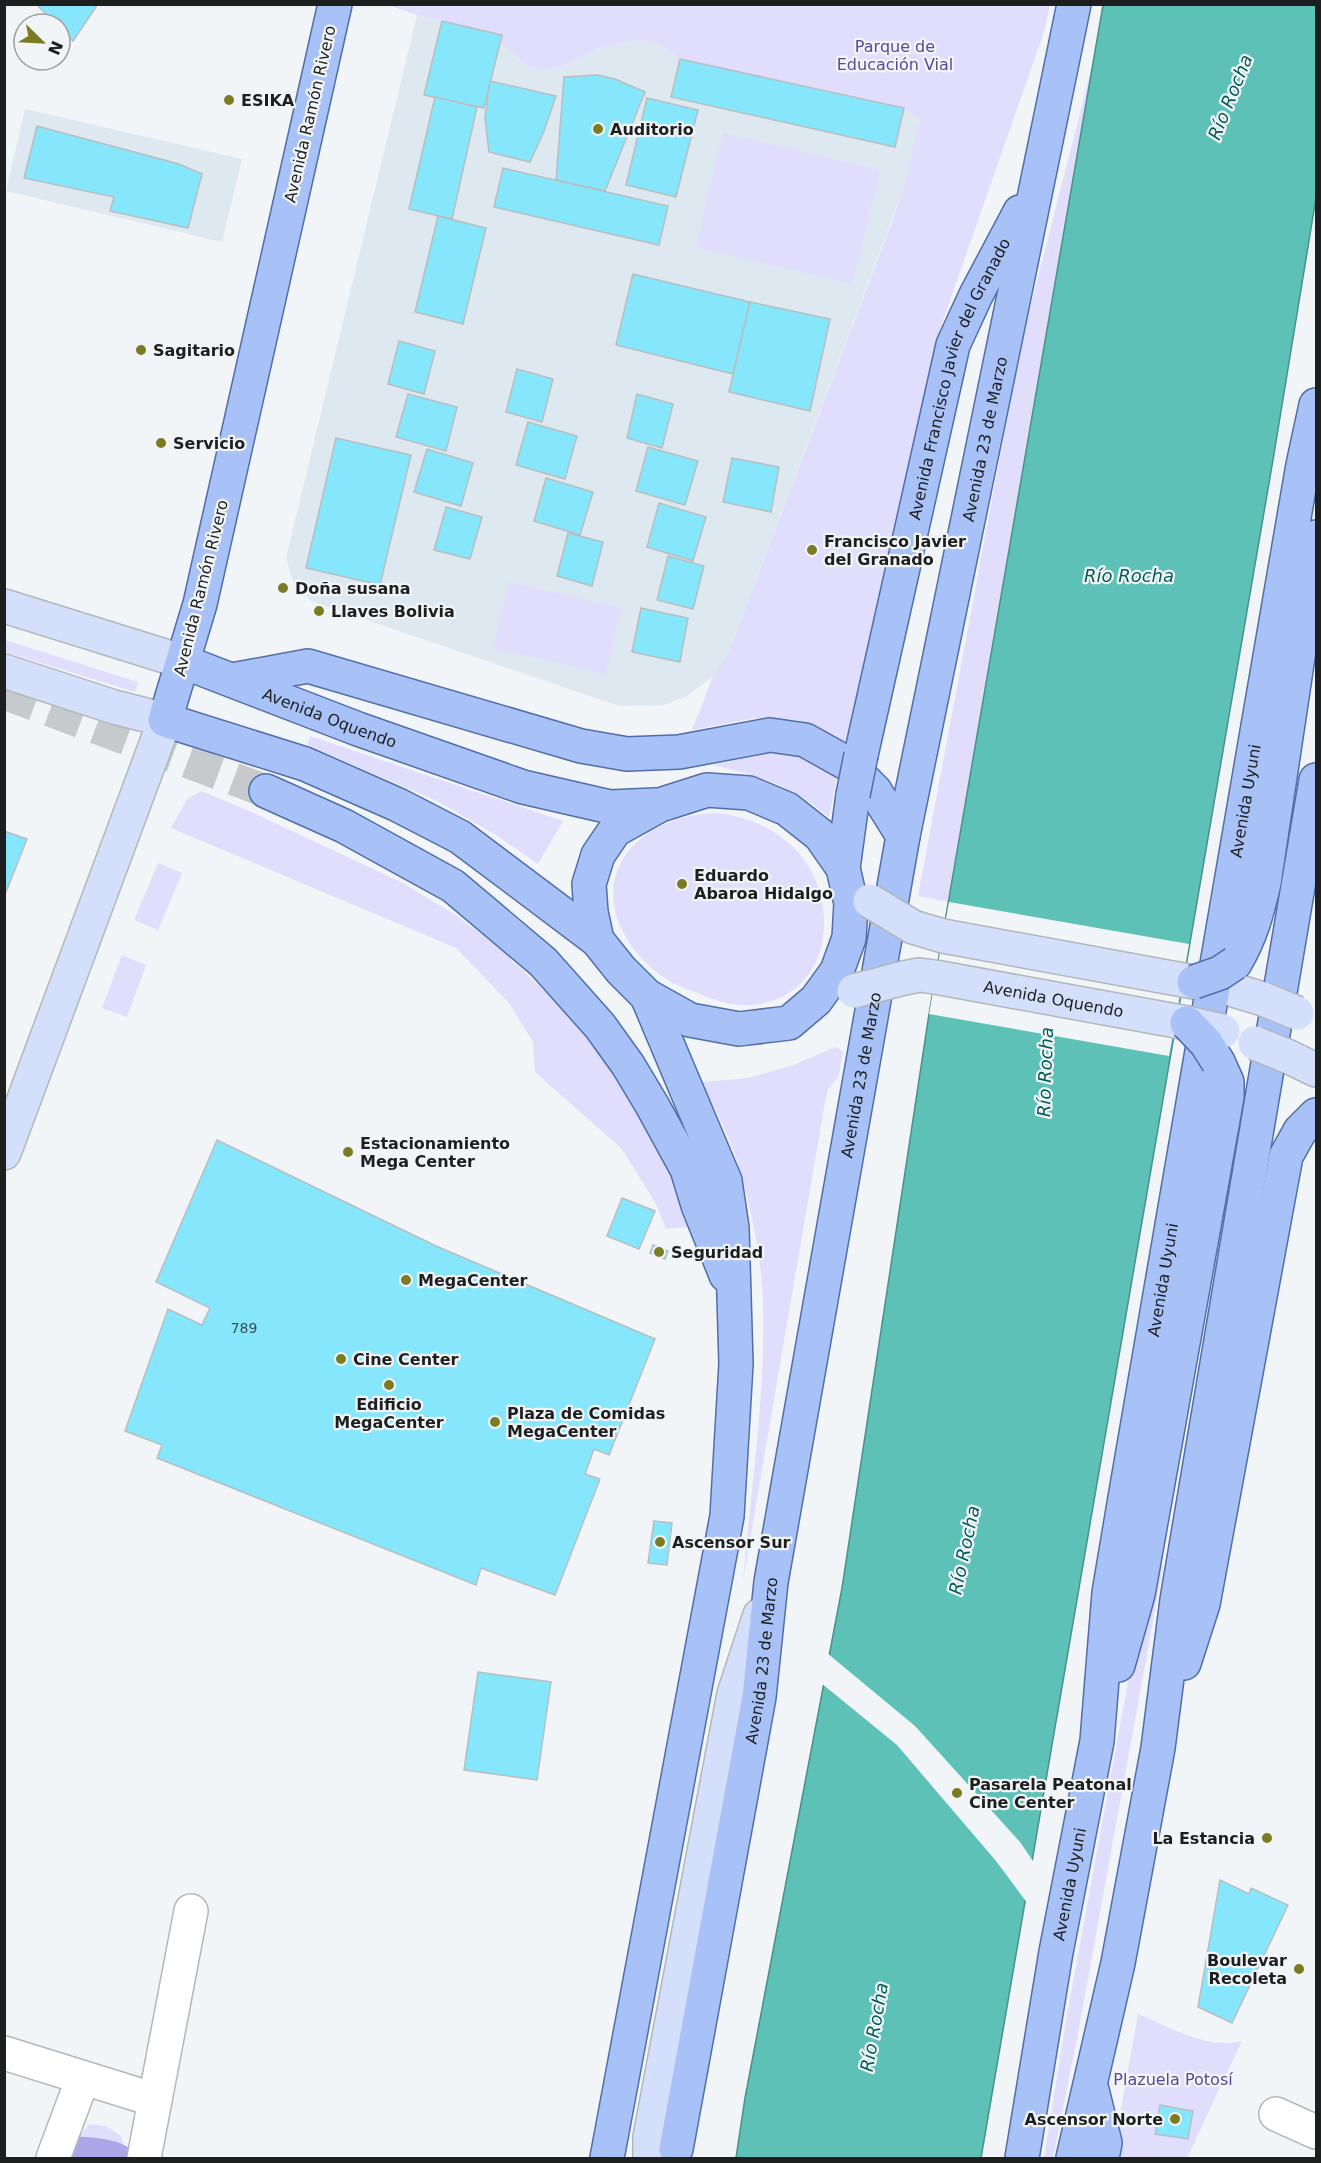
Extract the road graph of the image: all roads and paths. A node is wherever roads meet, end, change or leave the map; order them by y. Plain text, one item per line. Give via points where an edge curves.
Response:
1 (335, 4) edge
2 (1074, 4) edge
3 (1038, 179) junction
4 (1317, 405) edge
5 (1317, 537) edge
6 (4, 606) edge
7 (183, 662) junction
8 (4, 671) edge
9 (232, 680) junction
10 (165, 720) junction
11 (1317, 780) edge
12 (266, 791) tunnel mouth
13 (660, 805) junction
14 (903, 836) junction
15 (843, 868) junction
16 (597, 940) junction
17 (1189, 981) junction
18 (647, 996) junction
19 (1307, 1018) edge
20 (1181, 1022) junction
21 (789, 1023) junction
22 (1303, 1064) edge
23 (1317, 1115) edge
24 (4, 1153) edge
25 (733, 1291) junction
26 (1097, 1742) junction
27 (1158, 1748) junction
28 (191, 1911) dead end
29 (4, 2053) edge
30 (83, 2078) junction
31 (1090, 2082) junction
32 (155, 2100) junction
33 (1276, 2114) dead end
34 (1317, 2132) edge
35 (663, 2154) edge
36 (52, 2158) edge
37 (144, 2158) edge
38 (607, 2158) edge
39 (1022, 2158) edge
40 (1073, 2158) edge
41 (1102, 2158) edge

1 - 7 main road, Avenida Ramón Rivero via 200,604
2 - 3 main road, Avenida 23 de Marzo
3 - 14 main road, Avenida 23 de Marzo
3 - 15 main road, Avenida Francisco Javier del Granado, bridge via 953,345 861,755
4 - 26 main road, Avenida Uyuni via 1303,465 1125,1497 1110,1593
5 - 17 main road, bridge via 1256,919 1235,963 1220,973
6 - 7 main road, Avenida Oquendo
7 - 9 main road, Avenida Oquendo
7 - 10 main road, Avenida Ramón Rivero
8 - 10 main road
9 - 13 main road, Avenida Oquendo via 524,787 610,807
9 - 14 main road via 308,666 581,746 627,754 679,752 770,735 805,740 848,764 875,791
10 - 16 main road via 305,764 419,815 460,837
10 - 24 main road, Avenida Ramón Rivero
11 - 27 main road via 1177,1600
12 - 25 main road via 344,826 453,886 543,962 600,1026 652,1105 687,1169
13 - 15 main road via 707,790 749,794 787,809 820,835
13 - 16 main road via 615,830 598,855 590,884
14 - 35 main road, Avenida 23 de Marzo via 771,1582 759,1697
15 - 17 main road, bridge via 870,901 928,931
15 - 21 main road via 851,903 849,938 837,971 816,1000
16 - 18 main road
17 - 19 main road, bridge via 1263,999
18 - 21 main road via 690,1020 739,1029
18 - 25 main road via 725,1181 732,1228
20 - 21 main road, Avenida Oquendo, bridge via 920,977 854,991
20 - 22 main road, Avenida Oquendo, bridge via 1223,1030
20 - 26 main road, bridge via 1206,1043 1224,1071 1227,1097 1138,1594
23 - 27 main road via 1300,1131 1286,1156 1203,1604
25 - 38 main road via 736,1364 726,1516
26 - 39 main road, Avenida Uyuni via 1056,1952
27 - 31 main road via 1118,1963
28 - 32 street
29 - 30 street
30 - 32 street
30 - 36 street
31 - 40 main road
31 - 41 main road via 1105,2143
32 - 37 street
33 - 34 street

